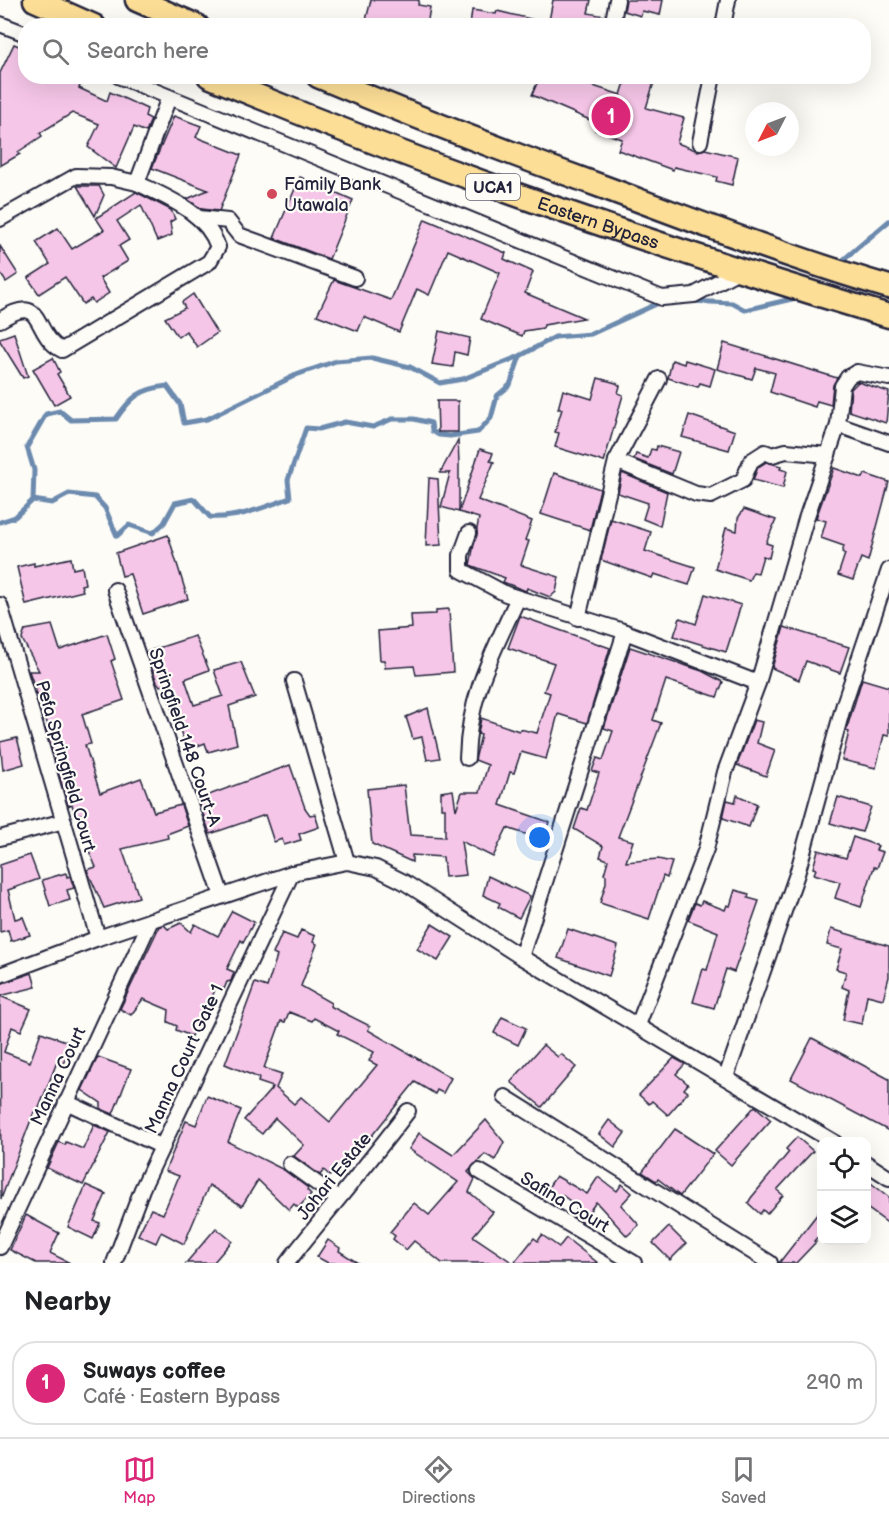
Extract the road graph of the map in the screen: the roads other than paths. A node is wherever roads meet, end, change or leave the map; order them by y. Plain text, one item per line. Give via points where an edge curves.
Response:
1 (35, 0) edge
2 (137, 0) edge
3 (617, 0) edge
4 (728, 0) edge
5 (76, 18) edge
6 (179, 18) edge
7 (614, 18) edge
8 (725, 18) edge
9 (0, 24) edge
10 (18, 31) edge
11 (137, 84) edge
12 (230, 84) edge
13 (338, 84) edge
14 (711, 84) edge
15 (169, 98) junction
16 (700, 142) dead end
17 (138, 183) junction
18 (199, 218) junction
19 (0, 219) edge
20 (738, 271) junction
21 (355, 278) dead end
22 (889, 287) edge
23 (889, 316) edge
24 (0, 321) edge
25 (889, 378) edge
26 (659, 379) dead end
27 (838, 425) junction
28 (889, 443) edge
29 (828, 455) junction
30 (616, 461) junction
31 (469, 533) dead end
32 (889, 570) edge
33 (115, 590) dead end
34 (518, 598) junction
35 (0, 605) edge
36 (578, 618) junction
37 (626, 632) junction
38 (294, 681) dead end
39 (758, 683) junction
40 (467, 758) dead end
41 (64, 821) junction
42 (0, 838) edge
43 (347, 862) junction
44 (292, 873) junction
45 (222, 896) junction
46 (151, 920) junction
47 (98, 938) junction
48 (521, 957) junction
49 (0, 975) edge
50 (638, 1025) junction
51 (726, 1077) junction
52 (505, 1097) dead end
53 (66, 1102) junction
54 (408, 1111) dead end
55 (826, 1137) edge
56 (163, 1147) junction
57 (290, 1164) dead end
58 (871, 1166) edge
59 (479, 1171) dead end
60 (889, 1178) edge
61 (337, 1198) junction
62 (0, 1247) edge
63 (114, 1263) edge
64 (286, 1263) edge
65 (634, 1263) edge
66 (770, 1263) edge

1 - 5 main road
2 - 6 main road
3 - 7 street
4 - 8 street
9 - 10 street
11 - 15 street
12 - 20 main road, Eastern Bypass / UCA1 via 546,207
13 - 22 main road, Eastern Bypass / UCA1 via 650,206
14 - 16 street
15 - 17 street
15 - 20 street via 662,298 694,295
17 - 18 street
17 - 19 street via 76,176
18 - 21 street via 228,221 239,235
18 - 24 street via 218,248 209,262 70,346 62,350 52,345 28,310 17,309
20 - 23 main road, Eastern Bypass / UCA1
25 - 27 street via 857,372 848,377 842,386
26 - 30 street
27 - 28 street
27 - 29 street
29 - 30 street via 765,452 751,461 743,480 711,495 696,494
29 - 39 street
30 - 36 street
31 - 34 street via 461,555 461,570
32 - 51 street via 844,704 797,874
33 - 45 street, Springfield 148 Court-A
34 - 36 street
34 - 40 street via 478,686 468,724
35 - 41 street, Pefa Springfield Court
36 - 37 street
37 - 39 street
37 - 48 street
38 - 43 street
39 - 50 street via 725,772 706,849
41 - 42 street
41 - 47 street, Pefa Springfield Court
43 - 44 street
43 - 48 street via 376,868 404,882
44 - 45 street
44 - 56 street, Manna Court Gate 1
45 - 46 street
46 - 47 street
46 - 53 street, Manna Court
47 - 49 street
48 - 50 street
50 - 51 street
51 - 55 street
52 - 66 street
53 - 56 street
53 - 62 street, Manna Court
54 - 61 street, Johari Estate
56 - 63 street, Manna Court Gate 1 via 142,1189
57 - 61 street
58 - 60 street
59 - 65 street, Safina Court
61 - 64 street, Johari Estate

